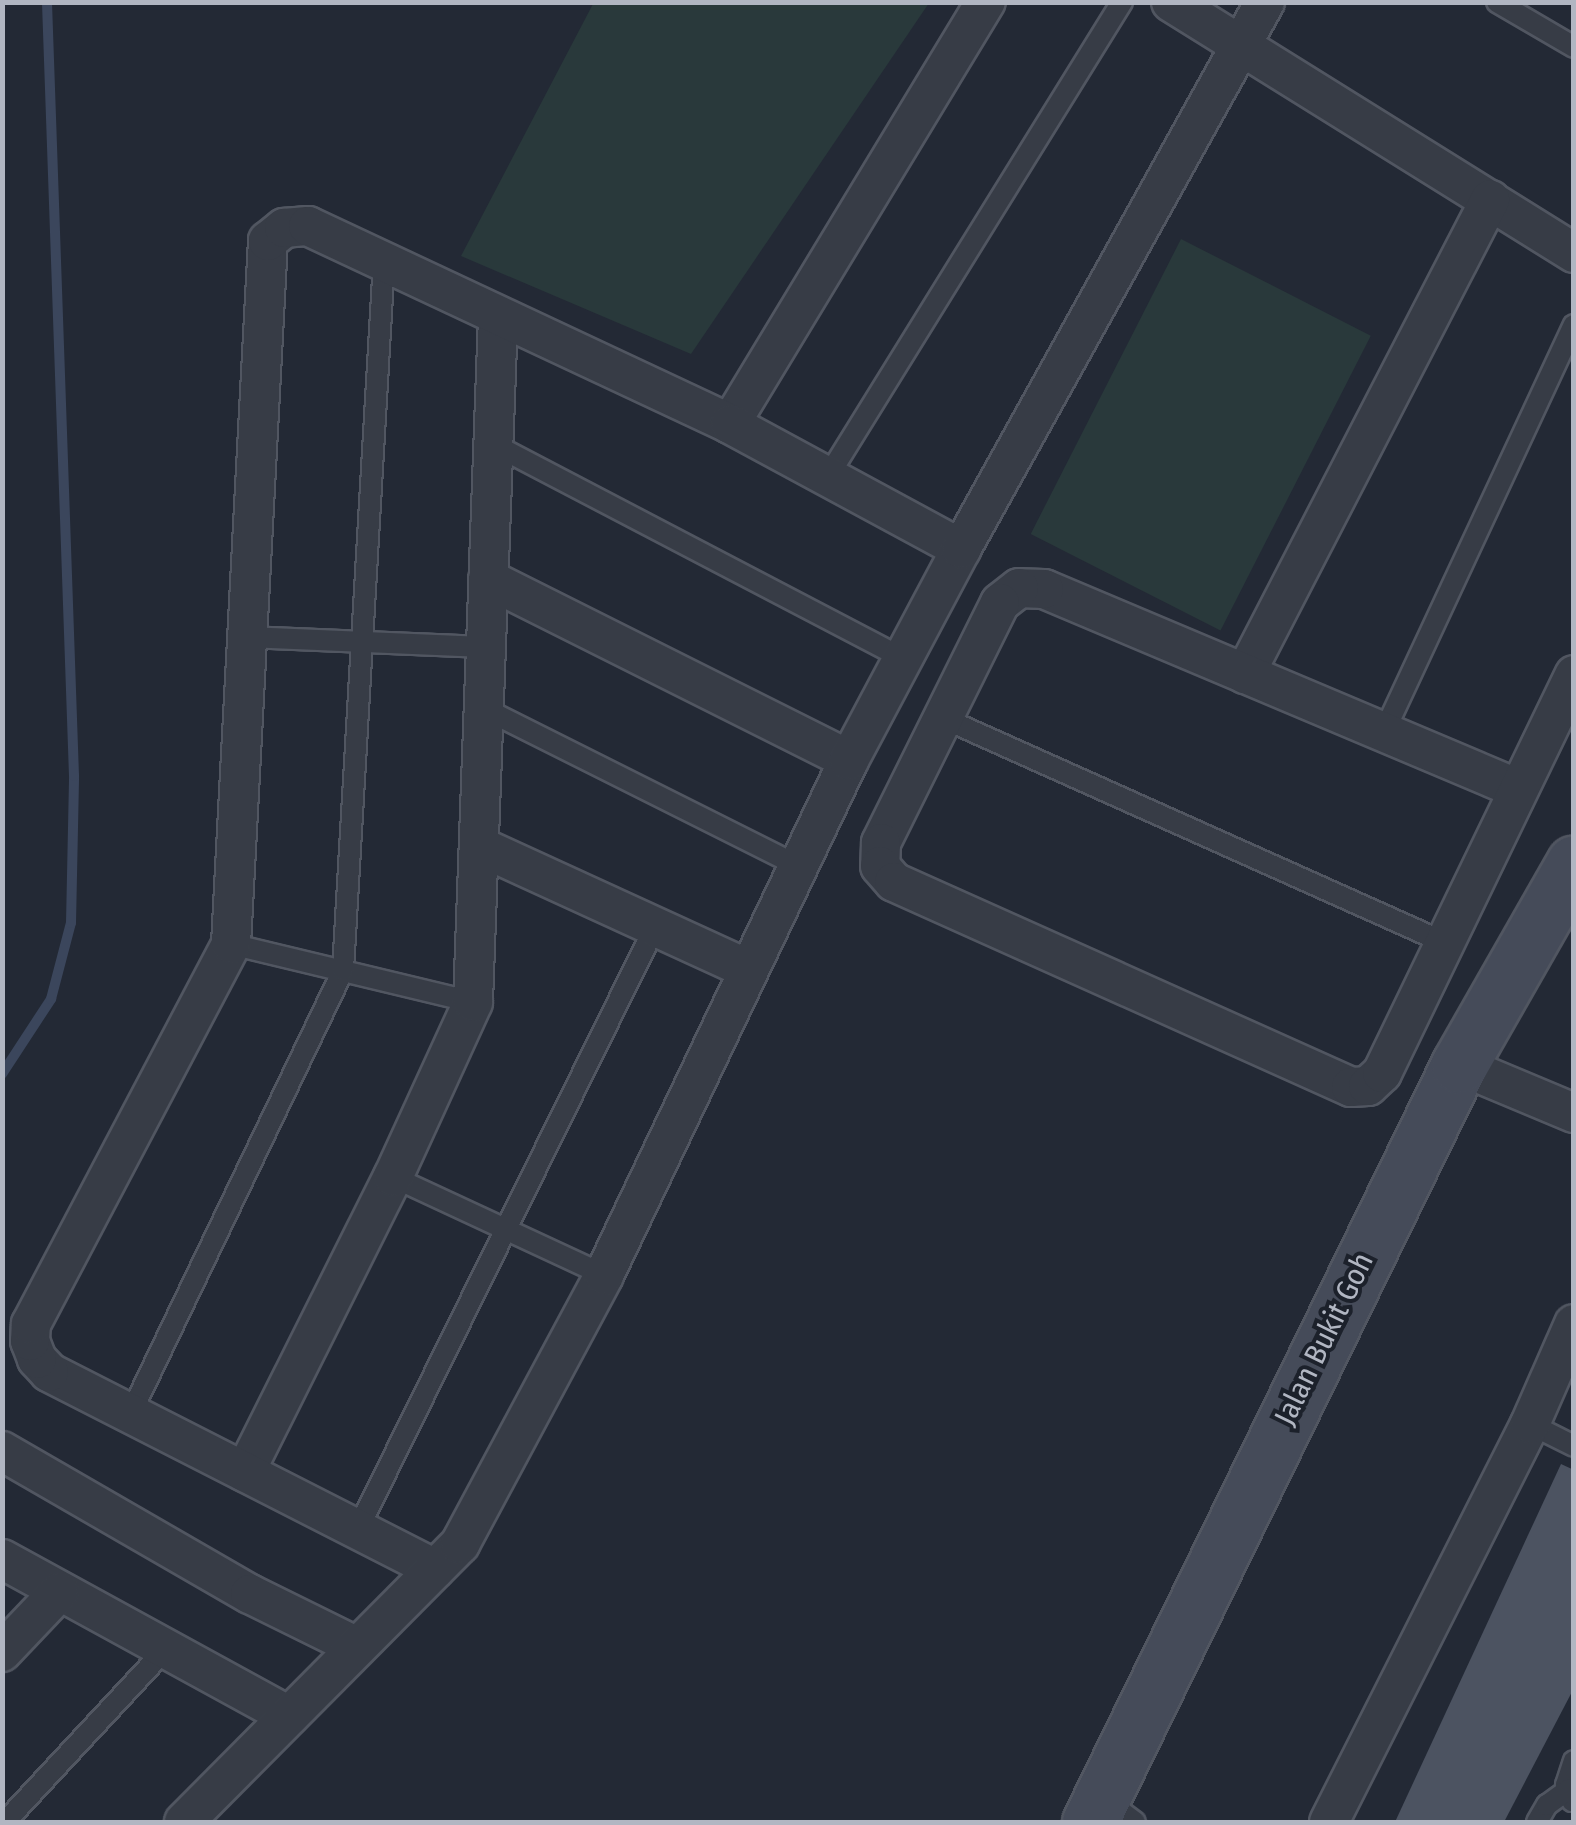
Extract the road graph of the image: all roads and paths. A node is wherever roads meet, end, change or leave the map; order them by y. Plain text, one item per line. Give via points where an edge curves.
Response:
1 (986, 2) edge
2 (1122, 2) edge
3 (1171, 2) edge
4 (1266, 2) edge
5 (1497, 2) edge
6 (1241, 43) junction
7 (1574, 47) edge
8 (1490, 200) junction
9 (1574, 253) edge
10 (384, 262) junction
11 (498, 316) junction
12 (1574, 325) edge
13 (730, 424) junction
14 (495, 445) junction
15 (827, 478) junction
16 (961, 549) junction
17 (488, 579) junction
18 (245, 637) junction
19 (362, 641) junction
20 (486, 646) junction
21 (903, 658) junction
22 (1245, 674) junction
23 (1574, 674) edge
24 (487, 710) junction
25 (943, 718) junction
26 (1384, 732) junction
27 (850, 760) junction
28 (1516, 788) junction
29 (481, 847) junction
30 (1574, 863) edge
31 (798, 866) junction
32 (656, 924) junction
33 (1444, 942) junction
34 (231, 944) junction
35 (748, 969) junction
36 (343, 970) junction
37 (473, 1002) junction
38 (1459, 1066) junction
39 (1574, 1113) edge
40 (393, 1177) junction
41 (504, 1230) junction
42 (604, 1275) junction
43 (1574, 1324) edge
44 (130, 1415) junction
45 (1530, 1424) junction
46 (1574, 1446) edge
47 (2, 1451) edge
48 (245, 1472) junction
49 (356, 1533) junction
50 (2, 1559) edge
51 (436, 1569) junction
52 (59, 1592) junction
53 (355, 1646) junction
54 (165, 1650) junction
55 (2, 1652) edge
56 (289, 1716) junction
57 (1574, 1761) edge
58 (1571, 1796) edge
59 (1109, 1814) edge
60 (5, 1822) edge
61 (184, 1822) edge
62 (1328, 1822) edge
63 (1538, 1822) edge

1 - 13 street
2 - 15 lane
3 - 6 street
4 - 6 street
5 - 7 lane
6 - 8 street
6 - 16 street
8 - 9 street
8 - 22 street
10 - 11 street
10 - 18 street via 308,226 284,228 268,241
10 - 19 lane
11 - 13 street
11 - 14 street
12 - 26 lane
13 - 15 street
14 - 17 street
14 - 21 lane
15 - 16 street
16 - 21 street
17 - 20 street
17 - 27 street
18 - 19 lane
18 - 34 street
19 - 20 lane
19 - 36 lane
20 - 24 street
21 - 27 street
22 - 25 street via 1044,590 1019,588 1000,603
22 - 26 street
23 - 28 street
24 - 29 street
24 - 31 lane
25 - 33 lane
25 - 33 street via 881,843 880,866 894,882 1333,1079 1368,1086 1382,1073
26 - 28 street
27 - 31 street
28 - 33 street
29 - 32 street
29 - 37 street
30 - 38 main road, Jalan Bukit Goh
31 - 35 street
32 - 35 street
32 - 41 lane
34 - 36 lane
34 - 44 street via 32,1324 30,1341 49,1372
35 - 42 street
36 - 37 lane
36 - 44 lane
37 - 40 street
38 - 39 street
38 - 59 main road, Jalan Bukit Goh
40 - 41 lane
40 - 48 street
41 - 42 lane
41 - 49 lane
42 - 51 street via 460,1544
43 - 45 street
44 - 48 street
45 - 46 lane
45 - 62 street
47 - 53 street via 250,1594
48 - 49 street
49 - 51 street
50 - 52 street
51 - 53 street
52 - 54 street
52 - 55 street
53 - 56 street
54 - 56 street
54 - 60 lane
56 - 61 street
57 - 58 lane via 1566,1776
58 - 63 lane via 1547,1805

